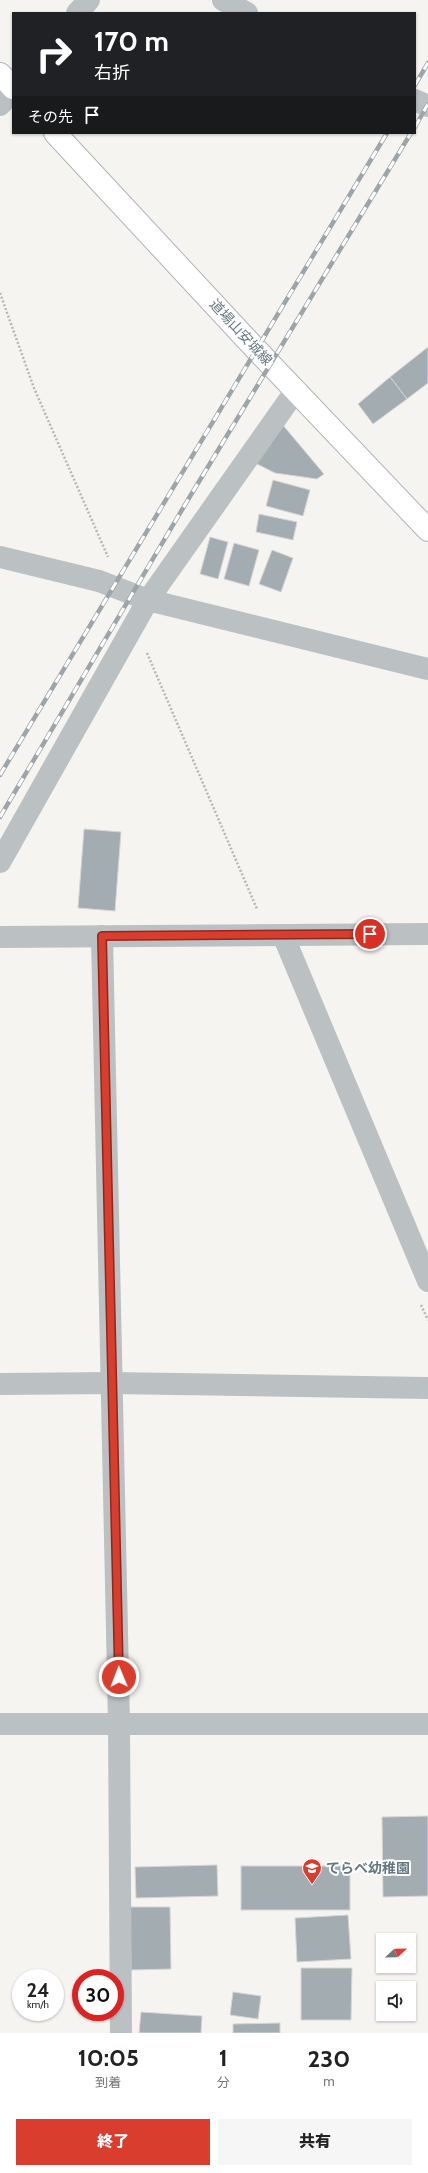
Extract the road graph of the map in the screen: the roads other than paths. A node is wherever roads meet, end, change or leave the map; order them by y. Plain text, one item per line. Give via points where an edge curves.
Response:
1 (89, 0) edge
2 (223, 0) edge
3 (78, 12) edge
4 (245, 12) edge
5 (10, 85) edge
6 (416, 100) edge
7 (0, 105) edge
8 (428, 106) edge
9 (56, 134) edge
10 (296, 390) junction
11 (428, 530) edge
12 (0, 557) edge
13 (148, 600) junction
14 (428, 669) edge
15 (0, 862) edge
16 (283, 934) junction
17 (428, 934) edge
18 (102, 936) junction
19 (0, 937) edge
20 (428, 1281) edge
21 (113, 1383) junction
22 (0, 1384) edge
23 (428, 1388) edge
24 (0, 1724) edge
25 (119, 1724) junction
26 (428, 1724) edge
27 (121, 2033) edge

1 - 3 street
2 - 4 street
5 - 7 street
6 - 8 street
9 - 10 main road, 道場山安城線
10 - 11 main road, 道場山安城線
10 - 13 street
12 - 13 street via 99,582
13 - 14 street
13 - 15 street
16 - 17 street
16 - 18 street
16 - 20 street
18 - 19 street
18 - 21 street
21 - 22 street
21 - 23 street
21 - 25 street
24 - 25 street
25 - 26 street
25 - 27 street

